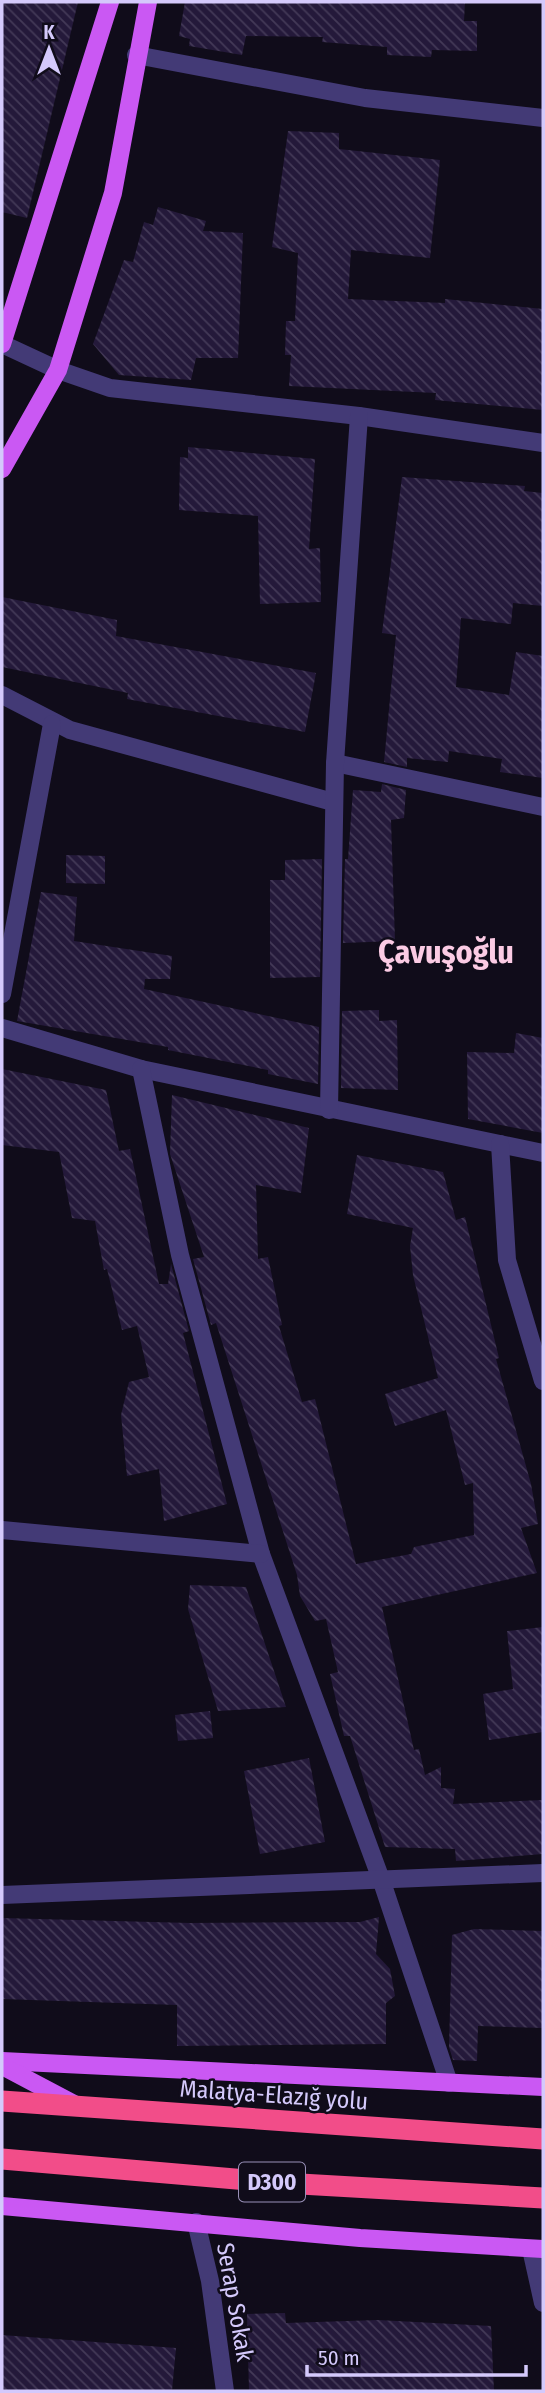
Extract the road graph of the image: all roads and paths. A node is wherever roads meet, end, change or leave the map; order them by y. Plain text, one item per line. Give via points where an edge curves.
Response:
1 (110, 2) edge
2 (148, 2) edge
3 (136, 55) junction
4 (543, 118) edge
5 (2, 344) edge
6 (58, 370) junction
7 (359, 416) junction
8 (543, 443) edge
9 (2, 469) edge
10 (2, 695) edge
11 (52, 724) junction
12 (335, 763) junction
13 (333, 802) junction
14 (543, 807) edge
15 (2, 994) edge
16 (2, 1028) edge
17 (141, 1069) junction
18 (329, 1110) junction
19 (500, 1144) junction
20 (543, 1153) edge
21 (543, 1381) edge
22 (2, 1530) edge
23 (261, 1554) junction
24 (543, 1873) edge
25 (382, 1882) junction
26 (2, 1895) edge
27 (2, 2061) edge
28 (2, 2066) edge
29 (449, 2083) junction
30 (543, 2087) edge
31 (2, 2101) edge
32 (77, 2106) junction
33 (543, 2139) edge
34 (2, 2159) edge
35 (543, 2198) edge
36 (2, 2206) edge
37 (196, 2222) junction
38 (537, 2249) edge
39 (543, 2303) edge
40 (225, 2391) edge

1 - 5 main road
2 - 3 main road
3 - 4 street via 365,98
3 - 6 main road via 113,193
5 - 6 street
6 - 7 street via 110,388
6 - 9 main road
7 - 8 street
7 - 12 street
10 - 11 street
11 - 13 street
11 - 15 street
12 - 13 street
12 - 14 street
13 - 18 street
16 - 17 street
17 - 18 street
17 - 23 street via 180,1255
18 - 19 street
19 - 20 street
19 - 21 street via 507,1260
22 - 23 street
23 - 25 street
24 - 25 street
25 - 26 street
25 - 29 street
27 - 29 main road
28 - 32 main road
29 - 30 main road
31 - 32 highway, Malatya-Elazığ yolu
32 - 33 highway, Malatya-Elazığ yolu
34 - 35 highway, D300 via 283,2183
36 - 37 main road
37 - 38 main road
37 - 40 street, Serap Sokak via 210,2281
38 - 39 street

